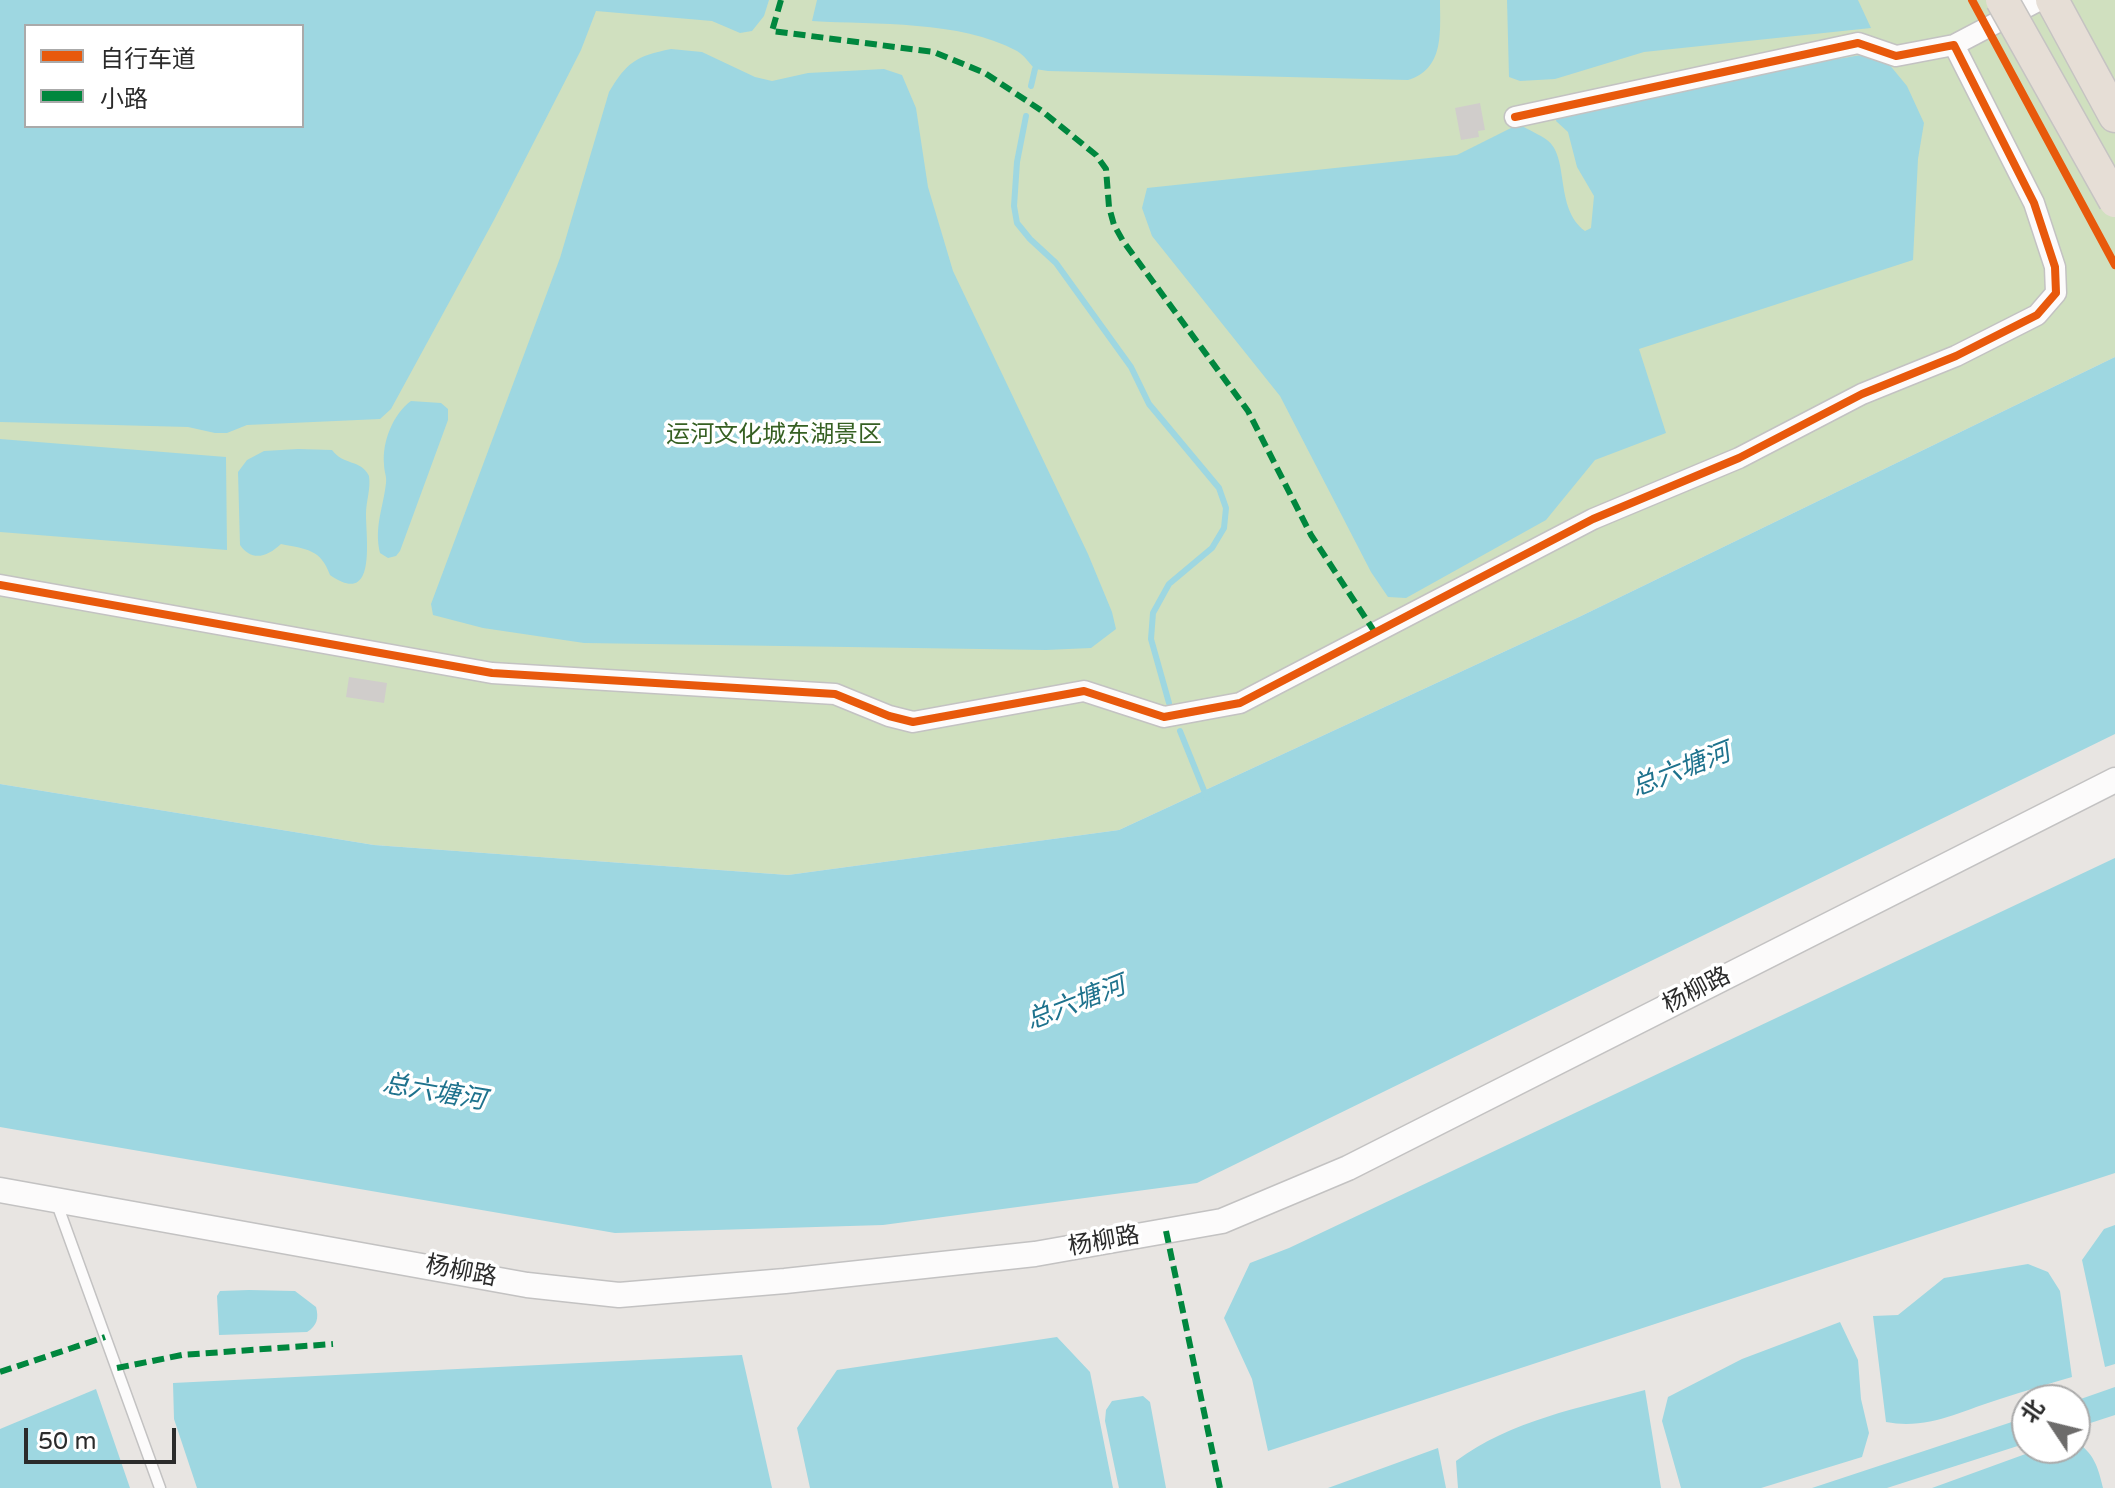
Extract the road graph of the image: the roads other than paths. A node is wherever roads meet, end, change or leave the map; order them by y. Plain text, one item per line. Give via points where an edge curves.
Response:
1 (2002, 0) edge
2 (2040, 0) edge
3 (2052, 0) edge
4 (1954, 45) junction
5 (2115, 116) edge
6 (1515, 117) dead end
7 (2115, 201) edge
8 (0, 585) edge
9 (2115, 780) edge
10 (0, 1190) edge
11 (55, 1198) junction
12 (160, 1488) edge

1 - 7 highway, bridge
2 - 4 street
3 - 5 highway
4 - 6 street via 1896,56 1858,43
4 - 8 street via 2034,203 2055,267 2056,293 2037,315 1956,356 1862,394 1739,458 1593,519 1240,703 1164,717 1084,691 913,722 835,694 492,673
9 - 11 street, 杨柳路 via 1348,1168 1222,1221 1035,1254 619,1295 527,1285
10 - 11 street, 杨柳路
11 - 12 lane

